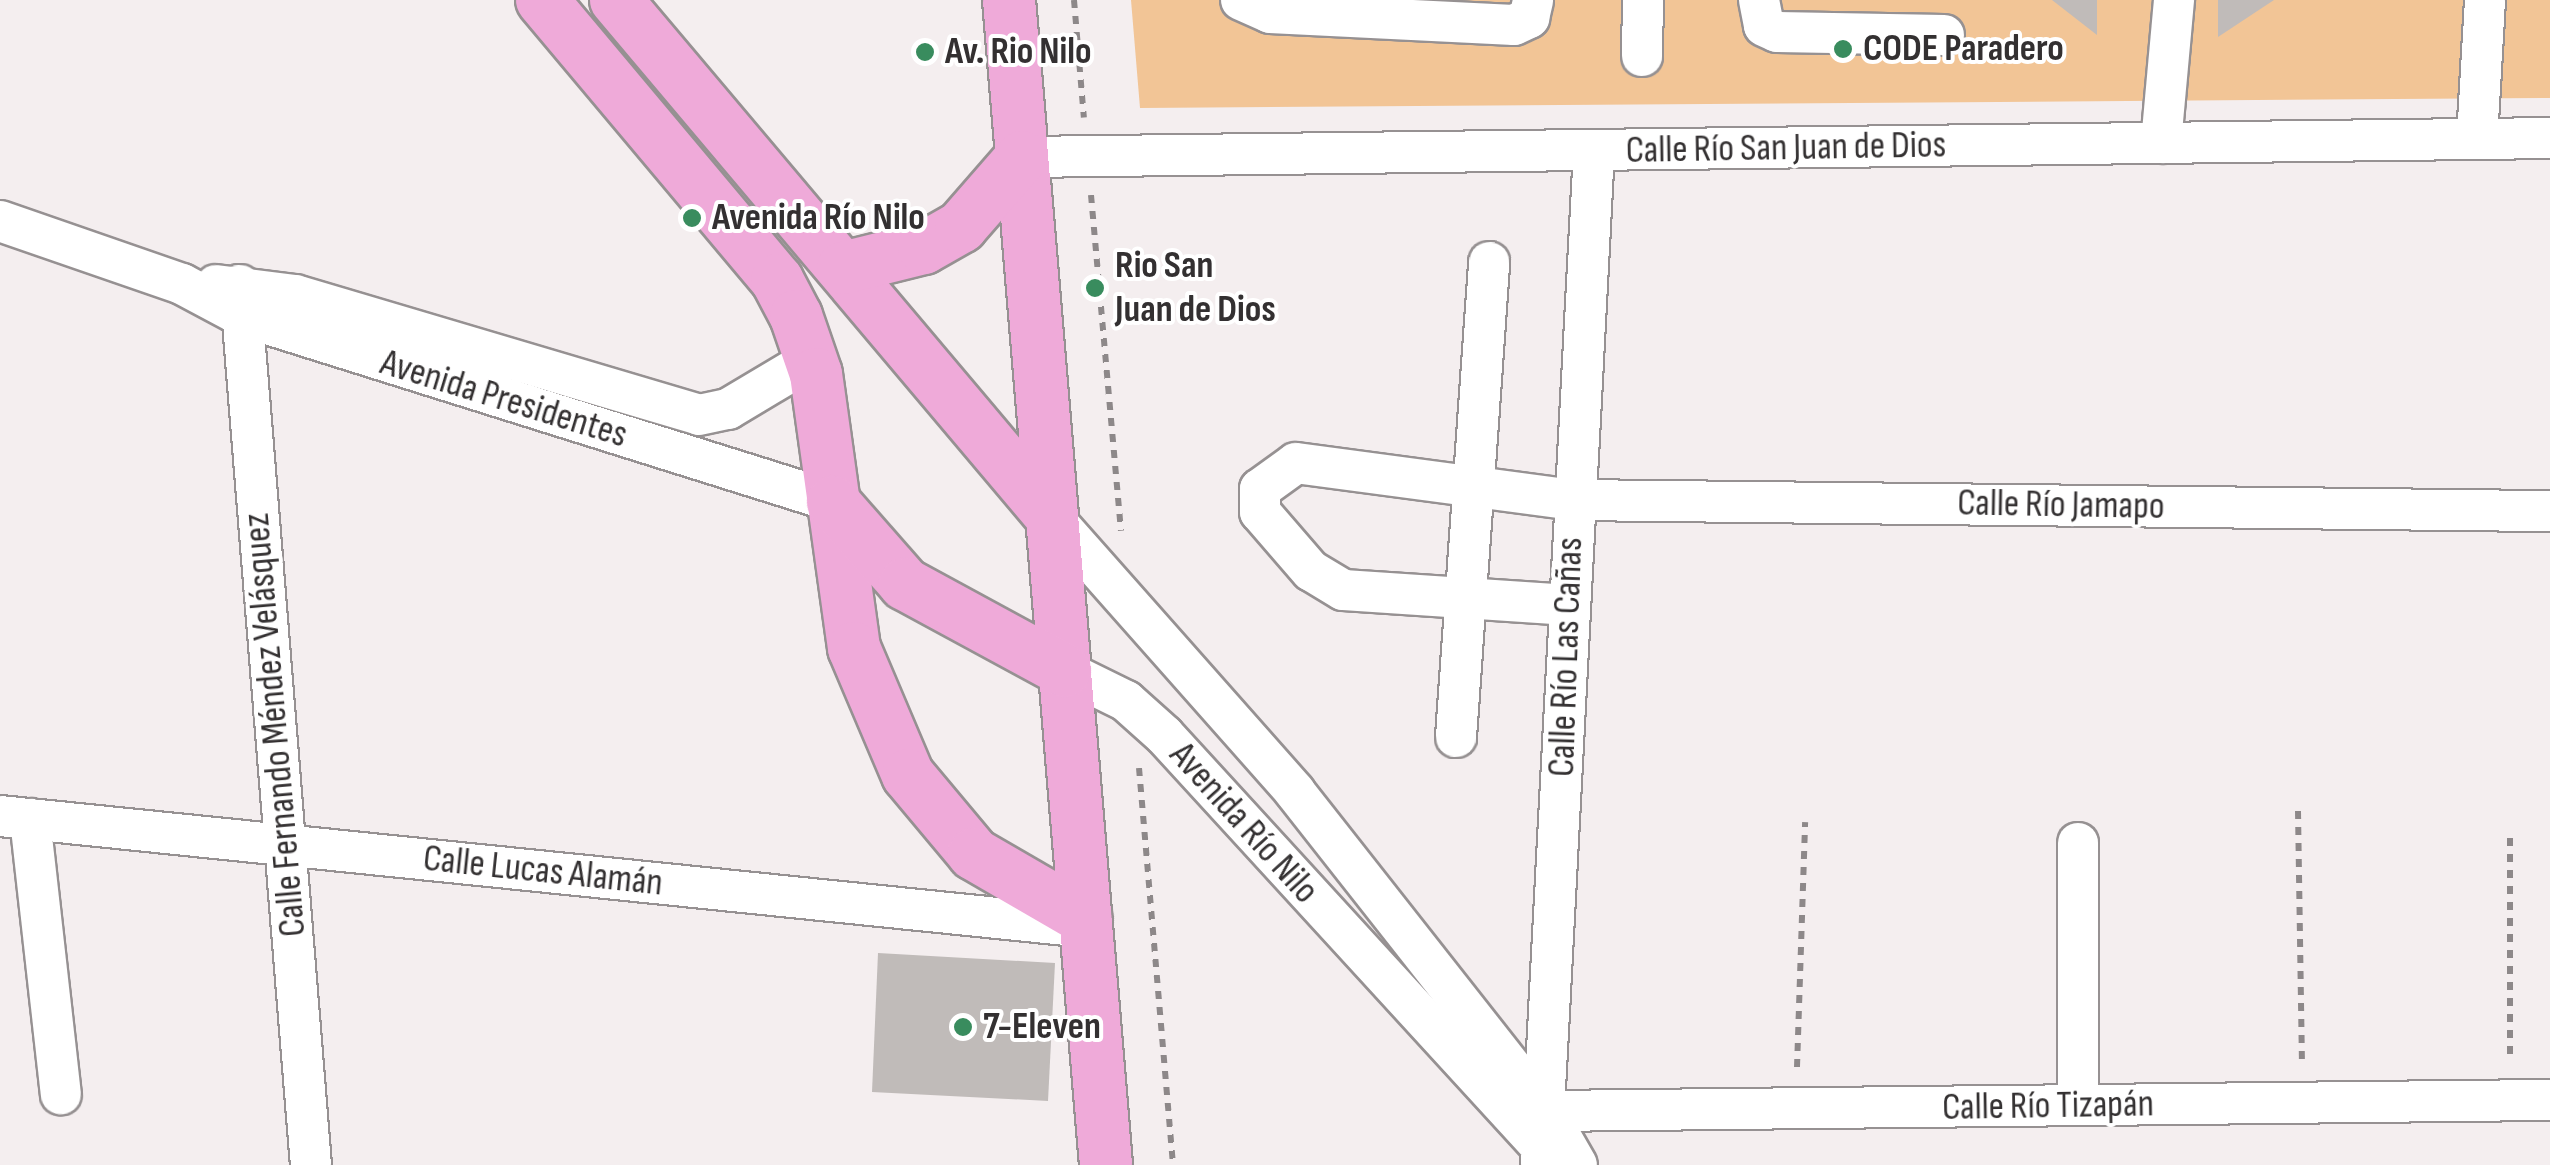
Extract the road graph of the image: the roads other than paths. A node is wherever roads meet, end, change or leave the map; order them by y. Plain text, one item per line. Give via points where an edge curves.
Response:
1 (542, 0) edge
2 (616, 0) edge
3 (1009, 0) edge
4 (1241, 0) edge
5 (1533, 0) edge
6 (1644, 0) edge
7 (1759, 0) edge
8 (2174, 0) edge
9 (2485, 0) edge
10 (1944, 35) dead end
11 (1642, 56) dead end
12 (2550, 138) edge
13 (2478, 139) junction
14 (2161, 143) junction
15 (1594, 150) junction
16 (1022, 157) junction
17 (0, 221) edge
18 (1488, 262) dead end
19 (842, 268) junction
20 (241, 300) junction
21 (812, 359) junction
22 (1472, 486) junction
23 (1573, 500) junction
24 (832, 501) junction
25 (2550, 510) edge
26 (1052, 517) junction
27 (1460, 594) junction
28 (1568, 605) junction
29 (1065, 670) junction
30 (1456, 736) dead end
31 (15, 818) edge
32 (2078, 843) dead end
33 (285, 844) junction
34 (1086, 923) junction
35 (60, 1094) dead end
36 (2530, 1100) edge
37 (2078, 1106) junction
38 (1546, 1111) junction
39 (1555, 1163) edge
40 (311, 1165) edge
41 (1106, 1165) edge

1 - 21 main road via 777,280
2 - 19 main road, Avenida Río Nilo
3 - 16 main road
4 - 5 street via 1270,13 1514,25 1529,18
6 - 11 street
7 - 10 street via 1764,26 1778,32
8 - 14 street
9 - 13 street
12 - 13 street, Calle Río San Juan de Dios
13 - 14 street, Calle Río San Juan de Dios
14 - 15 street, Calle Río San Juan de Dios
15 - 16 street, Calle Río San Juan de Dios
15 - 23 street, Calle Río Las Cañas
16 - 19 main road via 961,227 924,248
16 - 26 main road
17 - 20 street, Avenida Presidentes
18 - 22 street
19 - 26 main road, Avenida Río Nilo
20 - 21 street, Avenida Presidentes via 698,415 728,409
20 - 24 street, Avenida Presidentes
20 - 33 street, Calle Fernando Méndez Velásquez
21 - 24 main road
22 - 23 street, Calle Río Jamapo
22 - 27 street
22 - 27 street, Calle Río Jamapo via 1296,462 1264,481 1257,498 1326,584
23 - 25 street, Calle Río Jamapo
23 - 28 street, Calle Río Las Cañas
24 - 29 main road, Avenida Río Nilo via 905,584
24 - 34 main road via 854,648 908,774 974,854
26 - 29 main road
26 - 38 street, Avenida Río Nilo via 1295,792
27 - 28 street
27 - 30 street
28 - 38 street, Calle Río Las Cañas
29 - 34 main road
29 - 39 street, Avenida Río Nilo via 1126,701 1164,734
31 - 33 street, Calle Lucas Alamán
31 - 35 street
32 - 37 street
33 - 34 street, Calle Lucas Alamán
33 - 40 street, Calle Fernando Méndez Velásquez
34 - 41 main road
36 - 37 street, Calle Río Tizapán
37 - 38 street, Calle Río Tizapán
38 - 39 street, Calle Río Las Cañas

